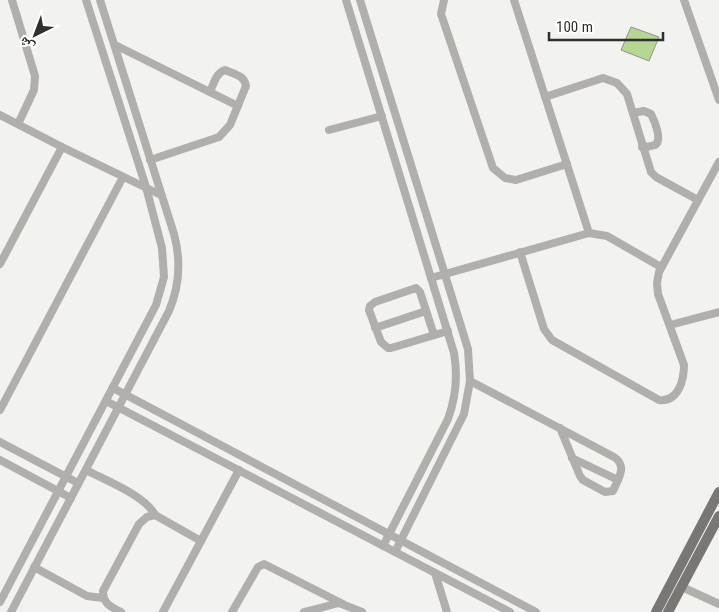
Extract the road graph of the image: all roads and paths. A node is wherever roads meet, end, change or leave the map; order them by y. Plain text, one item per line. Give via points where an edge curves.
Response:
1 (12, 0) edge
2 (86, 0) edge
3 (100, 0) edge
4 (346, 0) edge
5 (360, 0) edge
6 (444, 0) edge
7 (514, 0) edge
8 (684, 0) edge
9 (115, 45) junction
10 (385, 81) junction
11 (372, 84) junction
12 (210, 92) junction
13 (545, 97) junction
14 (719, 100) edge
15 (238, 106) junction
16 (633, 114) junction
17 (0, 115) edge
18 (382, 116) junction
19 (18, 124) junction
20 (329, 130) dead end
21 (62, 147) junction
22 (642, 148) junction
23 (150, 160) junction
24 (719, 162) edge
25 (566, 164) junction
26 (123, 177) junction
27 (146, 188) junction
28 (161, 195) junction
29 (698, 200) junction
30 (589, 233) junction
31 (520, 252) junction
32 (0, 264) edge
33 (661, 266) junction
34 (444, 274) junction
35 (431, 278) junction
36 (426, 311) junction
37 (719, 312) edge
38 (670, 324) junction
39 (376, 328) junction
40 (448, 331) junction
41 (434, 335) junction
42 (470, 382) junction
43 (113, 388) junction
44 (126, 394) junction
45 (106, 400) junction
46 (119, 407) junction
47 (0, 410) edge
48 (560, 428) junction
49 (0, 442) edge
50 (572, 458) junction
51 (0, 460) edge
52 (86, 470) junction
53 (239, 470) junction
54 (66, 476) junction
55 (618, 480) junction
56 (78, 483) junction
57 (58, 491) junction
58 (719, 492) edge
59 (71, 498) junction
60 (708, 514) junction
61 (155, 515) junction
62 (718, 518) edge
63 (389, 534) junction
64 (401, 540) junction
65 (201, 541) junction
66 (383, 546) junction
67 (396, 552) junction
68 (34, 567) junction
69 (435, 573) junction
70 (682, 587) junction
71 (103, 598) junction
72 (0, 602) edge
73 (343, 604) junction
74 (719, 604) edge
75 (165, 611) edge
76 (11, 612) edge
77 (121, 612) edge
78 (232, 612) edge
79 (304, 612) edge
80 (362, 612) edge
81 (447, 612) edge
82 (510, 612) edge
83 (536, 612) edge
84 (656, 612) edge
85 (668, 612) edge

1 - 19 street via 35,76 34,90
2 - 27 street
3 - 9 street
4 - 11 street
5 - 10 street
6 - 25 street via 441,14 493,168 501,176 516,180
7 - 13 street
8 - 14 street
9 - 12 street
9 - 23 street
10 - 11 street
10 - 34 street
11 - 18 street
12 - 15 street
12 - 15 street via 222,70 242,77 246,86
13 - 16 street via 603,78 624,89
13 - 25 street
15 - 23 street via 230,125 219,137
16 - 22 street
16 - 22 street via 644,111 651,114 659,137 655,145
17 - 19 street
18 - 20 street
18 - 35 street
19 - 21 street
21 - 26 street
21 - 32 street
22 - 29 street via 653,175
23 - 28 street
24 - 29 street
25 - 30 street
26 - 27 street
26 - 47 street
27 - 28 street
27 - 43 street via 164,258 162,287
28 - 44 street via 177,244 177,290
29 - 33 street
30 - 31 street
30 - 33 street via 607,236
31 - 34 street
31 - 38 street via 549,337 559,346 659,400 675,396 684,372 683,359
33 - 38 street via 657,288
34 - 35 street
34 - 42 street via 468,349
35 - 40 street
36 - 39 street
36 - 39 street via 420,292 414,288 372,303 369,310
36 - 41 street
37 - 38 street
39 - 41 street via 382,345 388,348
40 - 41 street
40 - 63 street via 457,371 452,410
42 - 48 street
42 - 64 street via 468,402 460,425
43 - 44 street
43 - 45 street
44 - 46 street
44 - 63 street
45 - 46 street
45 - 54 street
46 - 52 street
46 - 53 street
48 - 50 street
48 - 55 street via 617,458 622,469
49 - 54 street
50 - 55 street
50 - 55 street via 581,478 605,492 613,491
51 - 57 street
52 - 56 street
52 - 61 street via 141,499
53 - 65 street
53 - 66 street
54 - 56 street
54 - 57 street
56 - 59 street
57 - 59 street
57 - 72 street
58 - 60 main road
59 - 68 street
60 - 62 main road
60 - 84 main road
61 - 65 street
61 - 71 street via 147,516 139,524 103,591
62 - 70 main road
63 - 64 street
63 - 66 street
64 - 67 street
64 - 83 street
65 - 75 street
66 - 67 street
67 - 69 street
68 - 71 street via 87,596
68 - 76 street
69 - 81 street
69 - 82 street
70 - 74 street
70 - 85 main road
71 - 77 street via 106,604
73 - 78 street via 264,564 258,567
73 - 79 street via 335,603
73 - 80 street

